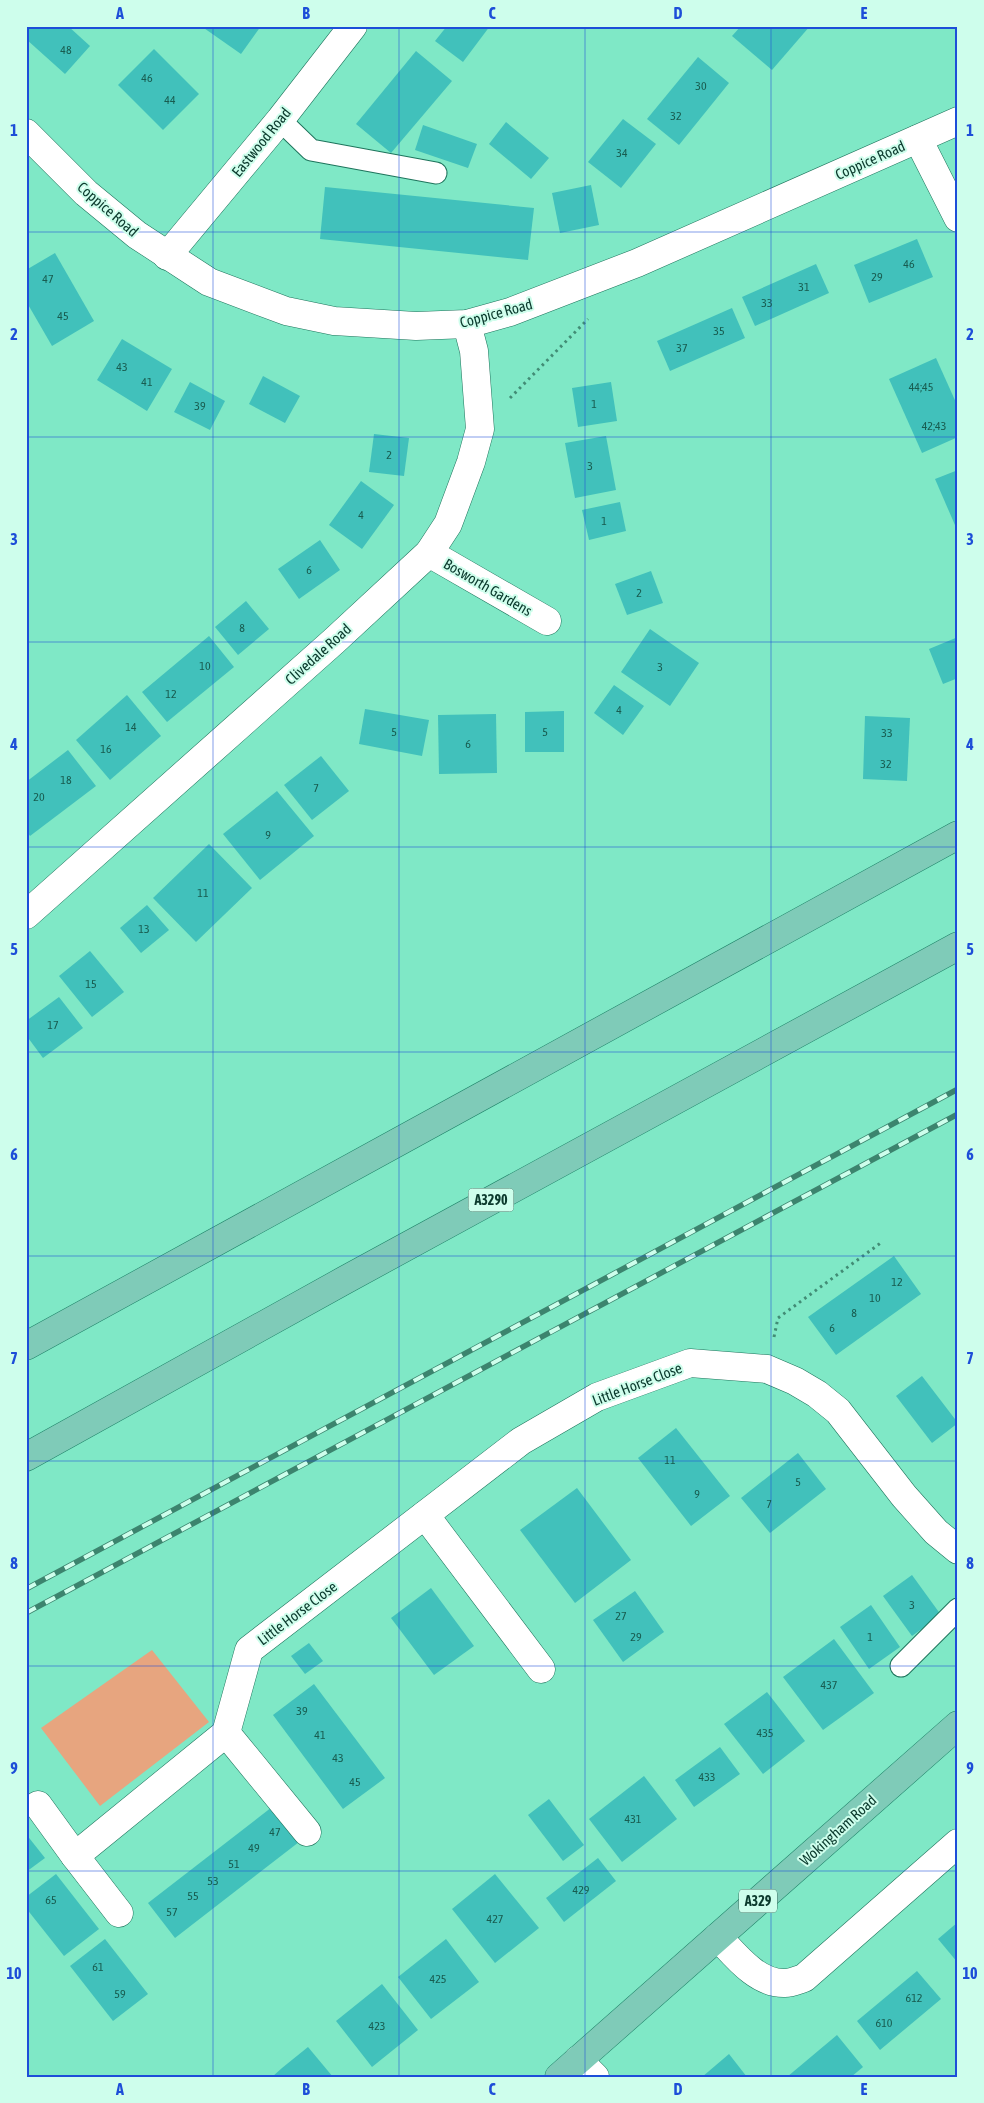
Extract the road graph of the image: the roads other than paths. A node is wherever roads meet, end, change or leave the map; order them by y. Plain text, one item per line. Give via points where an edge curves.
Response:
1 (353, 26) edge
2 (280, 120) junction
3 (958, 121) edge
4 (26, 134) edge
5 (918, 139) junction
6 (436, 173) dead end
7 (958, 218) edge
8 (167, 256) junction
9 (467, 324) junction
10 (429, 553) junction
11 (547, 621) dead end
12 (958, 835) edge
13 (26, 915) edge
14 (958, 946) edge
15 (26, 1346) edge
16 (26, 1457) edge
17 (425, 1515) junction
18 (958, 1550) edge
19 (958, 1609) edge
20 (902, 1666) dead end
21 (541, 1669) dead end
22 (958, 1724) edge
23 (226, 1733) junction
24 (38, 1805) dead end
25 (308, 1832) dead end
26 (958, 1843) edge
27 (75, 1856) junction
28 (119, 1913) dead end
29 (718, 1937) junction
30 (578, 2071) edge

1 - 2 street, Eastwood Road
2 - 6 lane via 311,150
2 - 8 street, Eastwood Road
3 - 5 street, Coppice Road
4 - 8 street, Coppice Road via 86,193
5 - 7 street
5 - 9 street, Coppice Road via 637,263 510,312
8 - 9 street, Coppice Road via 209,282 286,311 334,321 416,326
9 - 10 street, Clivedale Road via 474,351 480,429 448,524
10 - 11 street, Bosworth Gardens
10 - 13 street, Clivedale Road
12 - 15 main road
14 - 16 main road, A3290
17 - 18 street, Little Horse Close via 521,1441 597,1397 690,1363 767,1369 817,1394 838,1411 936,1532
17 - 21 street
17 - 23 street, Little Horse Close via 249,1650
19 - 20 lane
22 - 29 main road, Wokingham Road / A329
23 - 25 street
23 - 27 street
24 - 27 street
26 - 29 street via 804,1978 785,1983 770,1981 750,1969
27 - 28 street
29 - 30 main road, Wokingham Road / A329

